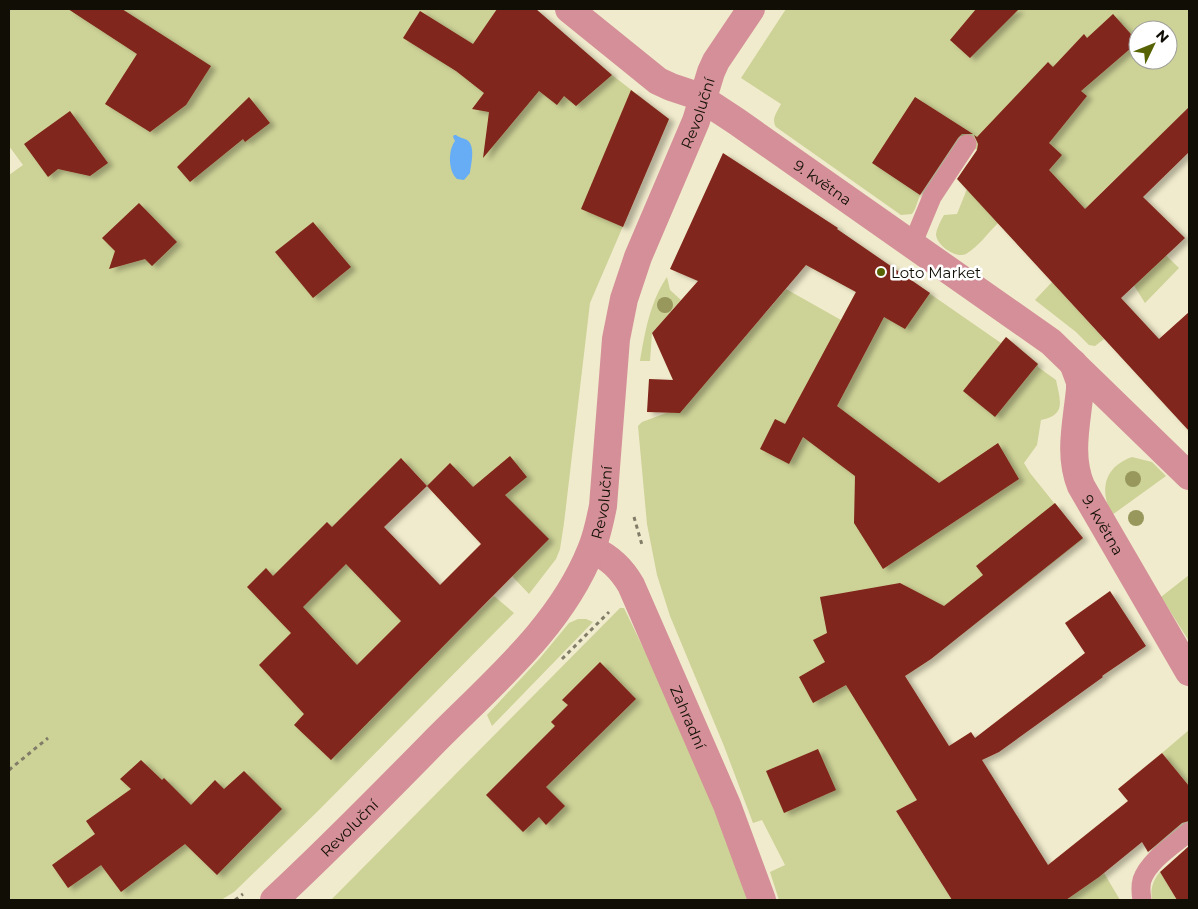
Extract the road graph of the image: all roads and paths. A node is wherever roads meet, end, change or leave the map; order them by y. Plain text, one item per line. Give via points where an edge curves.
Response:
1 (569, 9) edge
2 (751, 9) edge
3 (703, 100) junction
4 (967, 144) dead end
5 (912, 244) junction
6 (1074, 363) junction
7 (1189, 476) edge
8 (631, 509) dead end
9 (592, 549) junction
10 (645, 553) dead end
11 (1189, 672) edge
12 (48, 738) dead end
13 (9, 770) edge
14 (1189, 832) edge
15 (246, 891) dead end
16 (235, 900) edge
17 (274, 900) edge
18 (762, 900) edge
19 (1142, 900) edge

1 - 3 street, 9. května via 658,81
2 - 3 street, Revoluční via 716,60
3 - 5 street, 9. května
3 - 9 street, Revoluční via 638,257 620,315 602,506
4 - 5 lane via 932,197
5 - 6 street, 9. května via 1051,342
6 - 7 street, 9. května
6 - 11 street, 9. května via 1080,382 1073,463 1076,474
8 - 10 path
9 - 17 street, Revoluční via 573,588 533,641 359,819
9 - 18 street, Zahradní via 616,564 631,585 728,805
12 - 13 path
14 - 19 lane via 1147,871 1140,890
15 - 16 path

